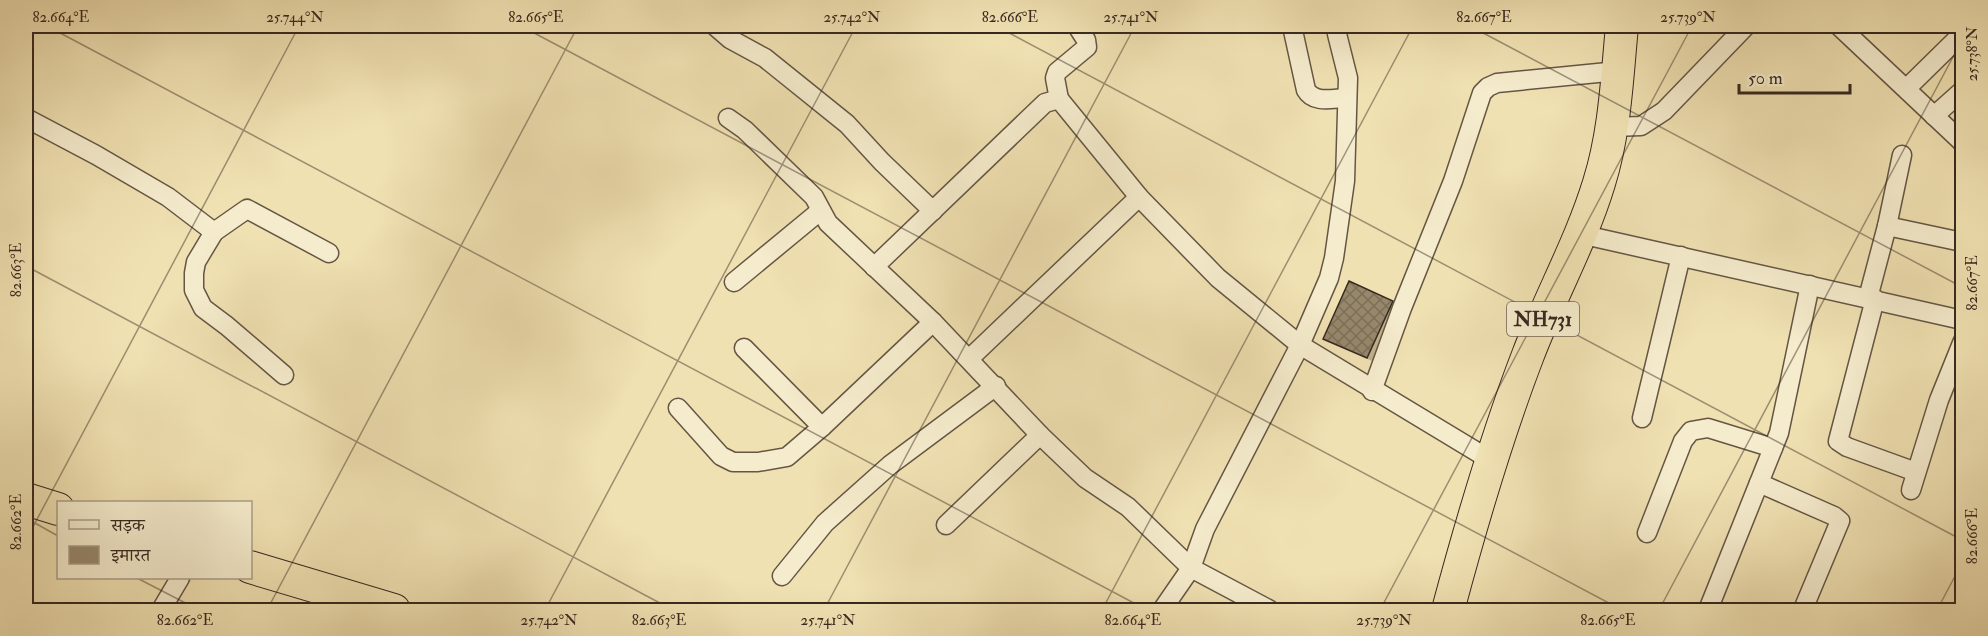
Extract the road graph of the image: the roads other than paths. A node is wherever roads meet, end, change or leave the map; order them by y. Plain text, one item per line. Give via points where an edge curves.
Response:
1 (715, 26) edge
2 (1077, 26) edge
3 (1292, 26) edge
4 (1340, 26) edge
5 (1622, 26) edge
6 (1746, 26) edge
7 (1839, 26) edge
8 (1962, 34) edge
9 (1618, 71) junction
10 (1906, 88) junction
11 (1962, 91) edge
12 (1347, 98) junction
13 (1059, 99) junction
14 (1934, 116) junction
15 (26, 118) edge
16 (728, 118) dead end
17 (1612, 127) junction
18 (1962, 142) edge
19 (1902, 155) dead end
20 (1139, 197) junction
21 (820, 211) junction
22 (933, 211) junction
23 (1887, 226) junction
24 (214, 232) junction
25 (1580, 234) junction
26 (1962, 242) edge
27 (329, 252) dead end
28 (1682, 256) junction
29 (874, 267) junction
30 (734, 282) dead end
31 (1810, 285) junction
32 (1871, 298) junction
33 (1962, 320) edge
34 (933, 322) junction
35 (1962, 344) edge
36 (1300, 345) junction
37 (744, 348) dead end
38 (969, 359) junction
39 (284, 375) dead end
40 (996, 386) junction
41 (1372, 391) junction
42 (678, 408) dead end
43 (1642, 418) dead end
44 (822, 428) junction
45 (1040, 435) junction
46 (1773, 448) junction
47 (1492, 461) junction
48 (1917, 472) junction
49 (1759, 483) junction
50 (1911, 490) dead end
51 (26, 499) edge
52 (57, 509) edge
53 (946, 525) dead end
54 (1647, 533) dead end
55 (252, 568) edge
56 (1191, 568) junction
57 (782, 576) dead end
58 (179, 579) edge
59 (1804, 607) dead end
60 (161, 610) edge
61 (393, 610) edge
62 (1162, 610) edge
63 (1270, 610) edge
64 (1448, 610) edge
65 (1708, 610) edge

1 - 22 street via 765,58 848,124
2 - 13 street via 1087,47 1057,72
3 - 12 street via 1309,96
4 - 12 street via 1337,34 1348,78
5 - 9 highway, NH731
6 - 17 street via 1664,111 1641,126
7 - 10 street
8 - 10 street
9 - 17 highway, NH731
9 - 41 street via 1497,83 1482,93 1453,181
10 - 14 street
11 - 14 street
12 - 36 street via 1345,181 1334,258
13 - 20 street
13 - 22 street via 1045,103
14 - 18 street
15 - 24 street via 168,197
16 - 21 street via 814,197
17 - 25 highway, NH731 via 1599,182
19 - 23 street
20 - 36 street via 1218,278
20 - 38 street
21 - 29 street
21 - 30 street
22 - 29 street
23 - 26 street
23 - 32 street
24 - 27 street via 247,209
24 - 39 street via 196,262 194,273 194,290 202,308
25 - 28 street
25 - 47 highway, NH731 via 1528,354
28 - 31 street
28 - 43 street
29 - 34 street
31 - 32 street
31 - 46 street
32 - 33 street
32 - 48 street via 1838,441
34 - 38 street
34 - 44 street
35 - 48 street via 1939,400
36 - 41 street
36 - 56 street via 1205,529
37 - 44 street
38 - 40 street
40 - 45 street
40 - 57 street via 890,465 825,523
41 - 47 street
42 - 44 street via 721,456 733,462 787,457
45 - 53 street
45 - 56 street via 1092,484 1128,507
46 - 49 street
46 - 54 street via 1708,428 1691,431 1683,441
47 - 64 highway, NH731
48 - 50 street
49 - 59 street via 1840,521
49 - 65 street
51 - 52 highway
55 - 61 highway
56 - 62 street
56 - 63 street
58 - 60 street

